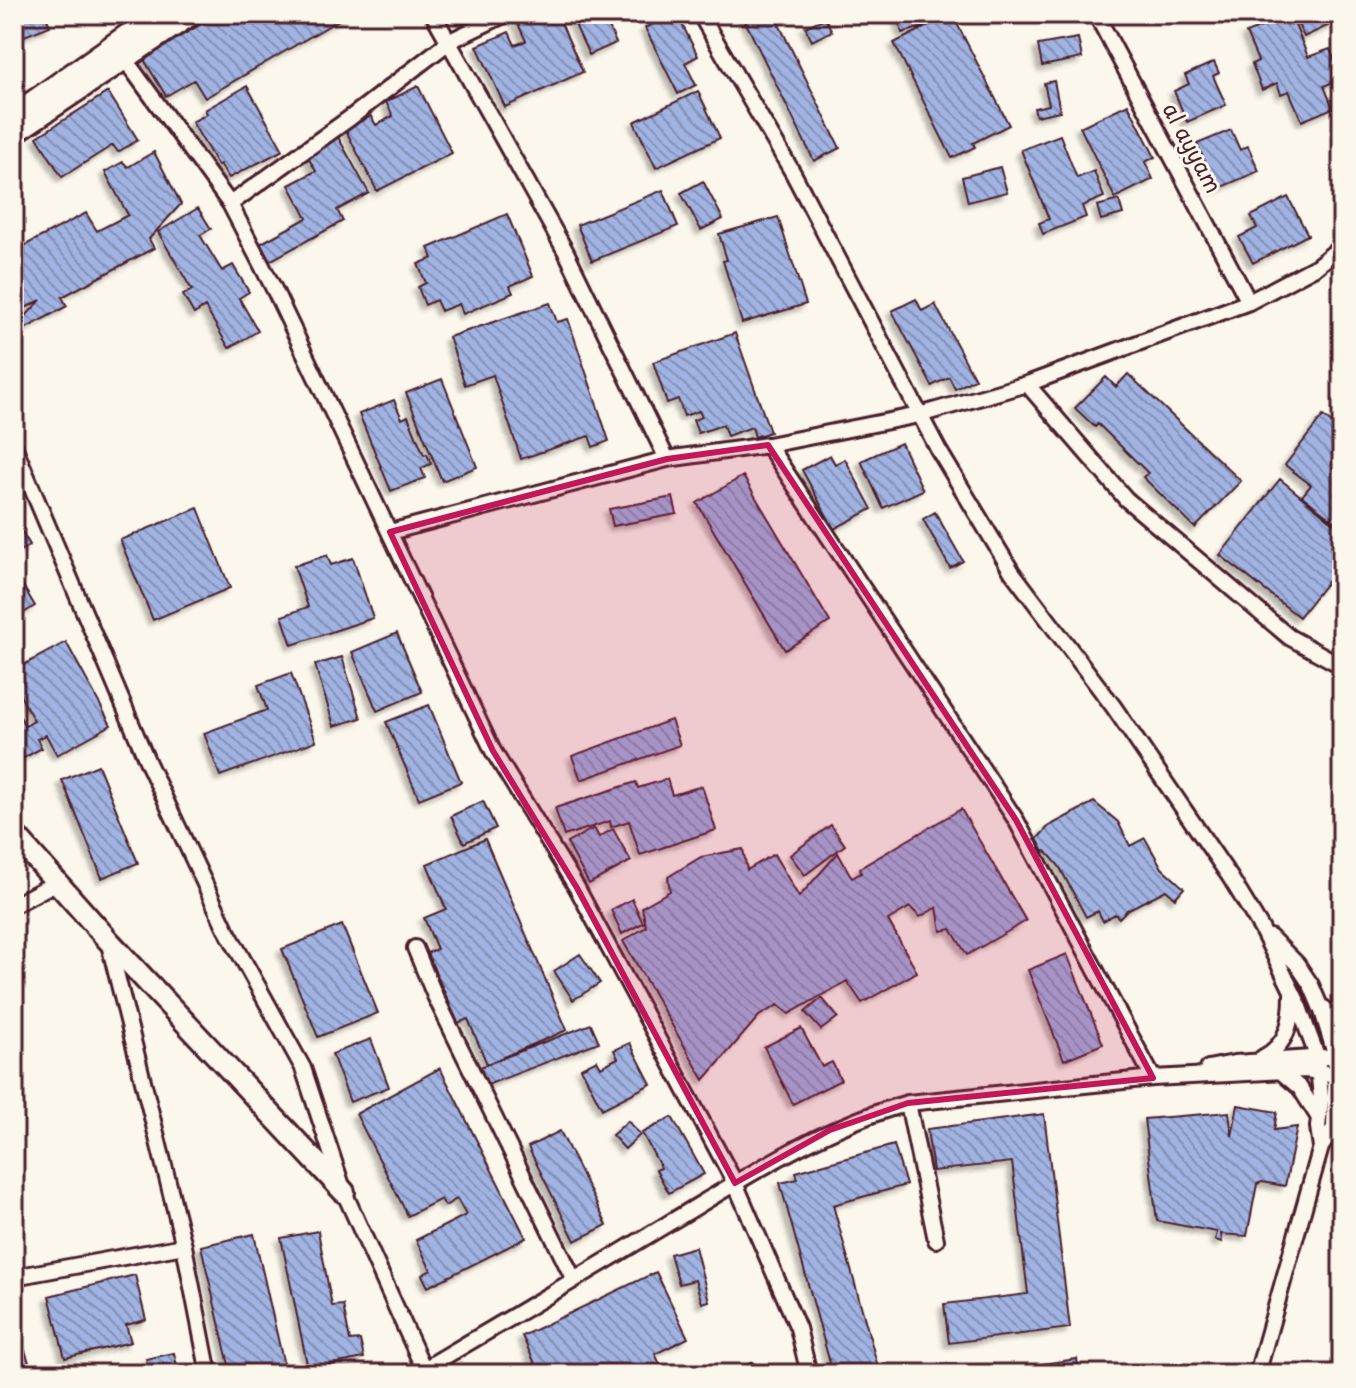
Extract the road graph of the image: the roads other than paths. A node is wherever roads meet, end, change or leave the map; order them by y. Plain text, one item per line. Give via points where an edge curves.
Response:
1 (192, 14) edge
2 (433, 14) edge
3 (506, 14) edge
4 (700, 14) edge
5 (1096, 14) edge
6 (160, 18) edge
7 (450, 41) junction
8 (124, 58) junction
9 (14, 115) edge
10 (14, 133) edge
11 (230, 204) junction
12 (1342, 246) edge
13 (1249, 302) junction
14 (1027, 384) junction
15 (919, 415) junction
16 (768, 445) junction
17 (14, 446) edge
18 (667, 459) junction
19 (390, 532) junction
20 (1342, 666) edge
21 (14, 834) edge
22 (57, 882) junction
23 (14, 905) edge
24 (1261, 928) junction
25 (108, 940) junction
26 (415, 948) dead end
27 (1291, 990) junction
28 (1317, 999) junction
29 (1342, 1028) edge
30 (1317, 1056) junction
31 (1339, 1057) edge
32 (1255, 1061) junction
33 (1280, 1071) junction
34 (1320, 1072) junction
35 (1340, 1076) edge
36 (1153, 1078) junction
37 (908, 1103) junction
38 (1338, 1117) edge
39 (1319, 1118) junction
40 (1321, 1147) junction
41 (735, 1183) junction
42 (344, 1192) junction
43 (936, 1240) dead end
44 (184, 1246) junction
45 (14, 1277) edge
46 (574, 1280) junction
47 (425, 1372) edge
48 (209, 1374) edge
49 (404, 1374) edge
50 (809, 1374) edge
51 (1257, 1374) edge

1 - 6 street
2 - 7 street
3 - 7 street
4 - 15 street via 793,173
5 - 13 street, al ayyam
6 - 8 street
6 - 9 street
7 - 11 street
7 - 18 street via 566,252
8 - 10 street
8 - 11 street
11 - 19 street
12 - 13 street via 1317,266
13 - 14 street
14 - 15 street
14 - 20 street via 1126,499 1289,637
15 - 16 street
15 - 24 street via 1012,572 1113,706
16 - 18 street
16 - 36 street via 1016,820
17 - 42 street via 155,777 226,929 303,1068
18 - 19 street
19 - 41 street via 493,751 577,888
21 - 22 street
22 - 23 street
22 - 25 street
24 - 27 street
24 - 28 street via 1297,964
25 - 42 street
25 - 44 street
26 - 46 street
27 - 30 street
27 - 32 street via 1291,1021 1282,1041
28 - 29 street
28 - 31 street
30 - 31 street
30 - 32 street
30 - 34 street
31 - 35 street
32 - 36 street
33 - 34 street
33 - 36 street
33 - 39 street via 1300,1088
34 - 35 street
34 - 39 street
35 - 38 street
36 - 37 street
37 - 41 street via 830,1130
37 - 43 street
38 - 40 street
39 - 40 street
40 - 51 street
41 - 46 street
41 - 50 street via 798,1328
42 - 47 street
44 - 45 street
44 - 48 street
46 - 47 street
47 - 49 street

